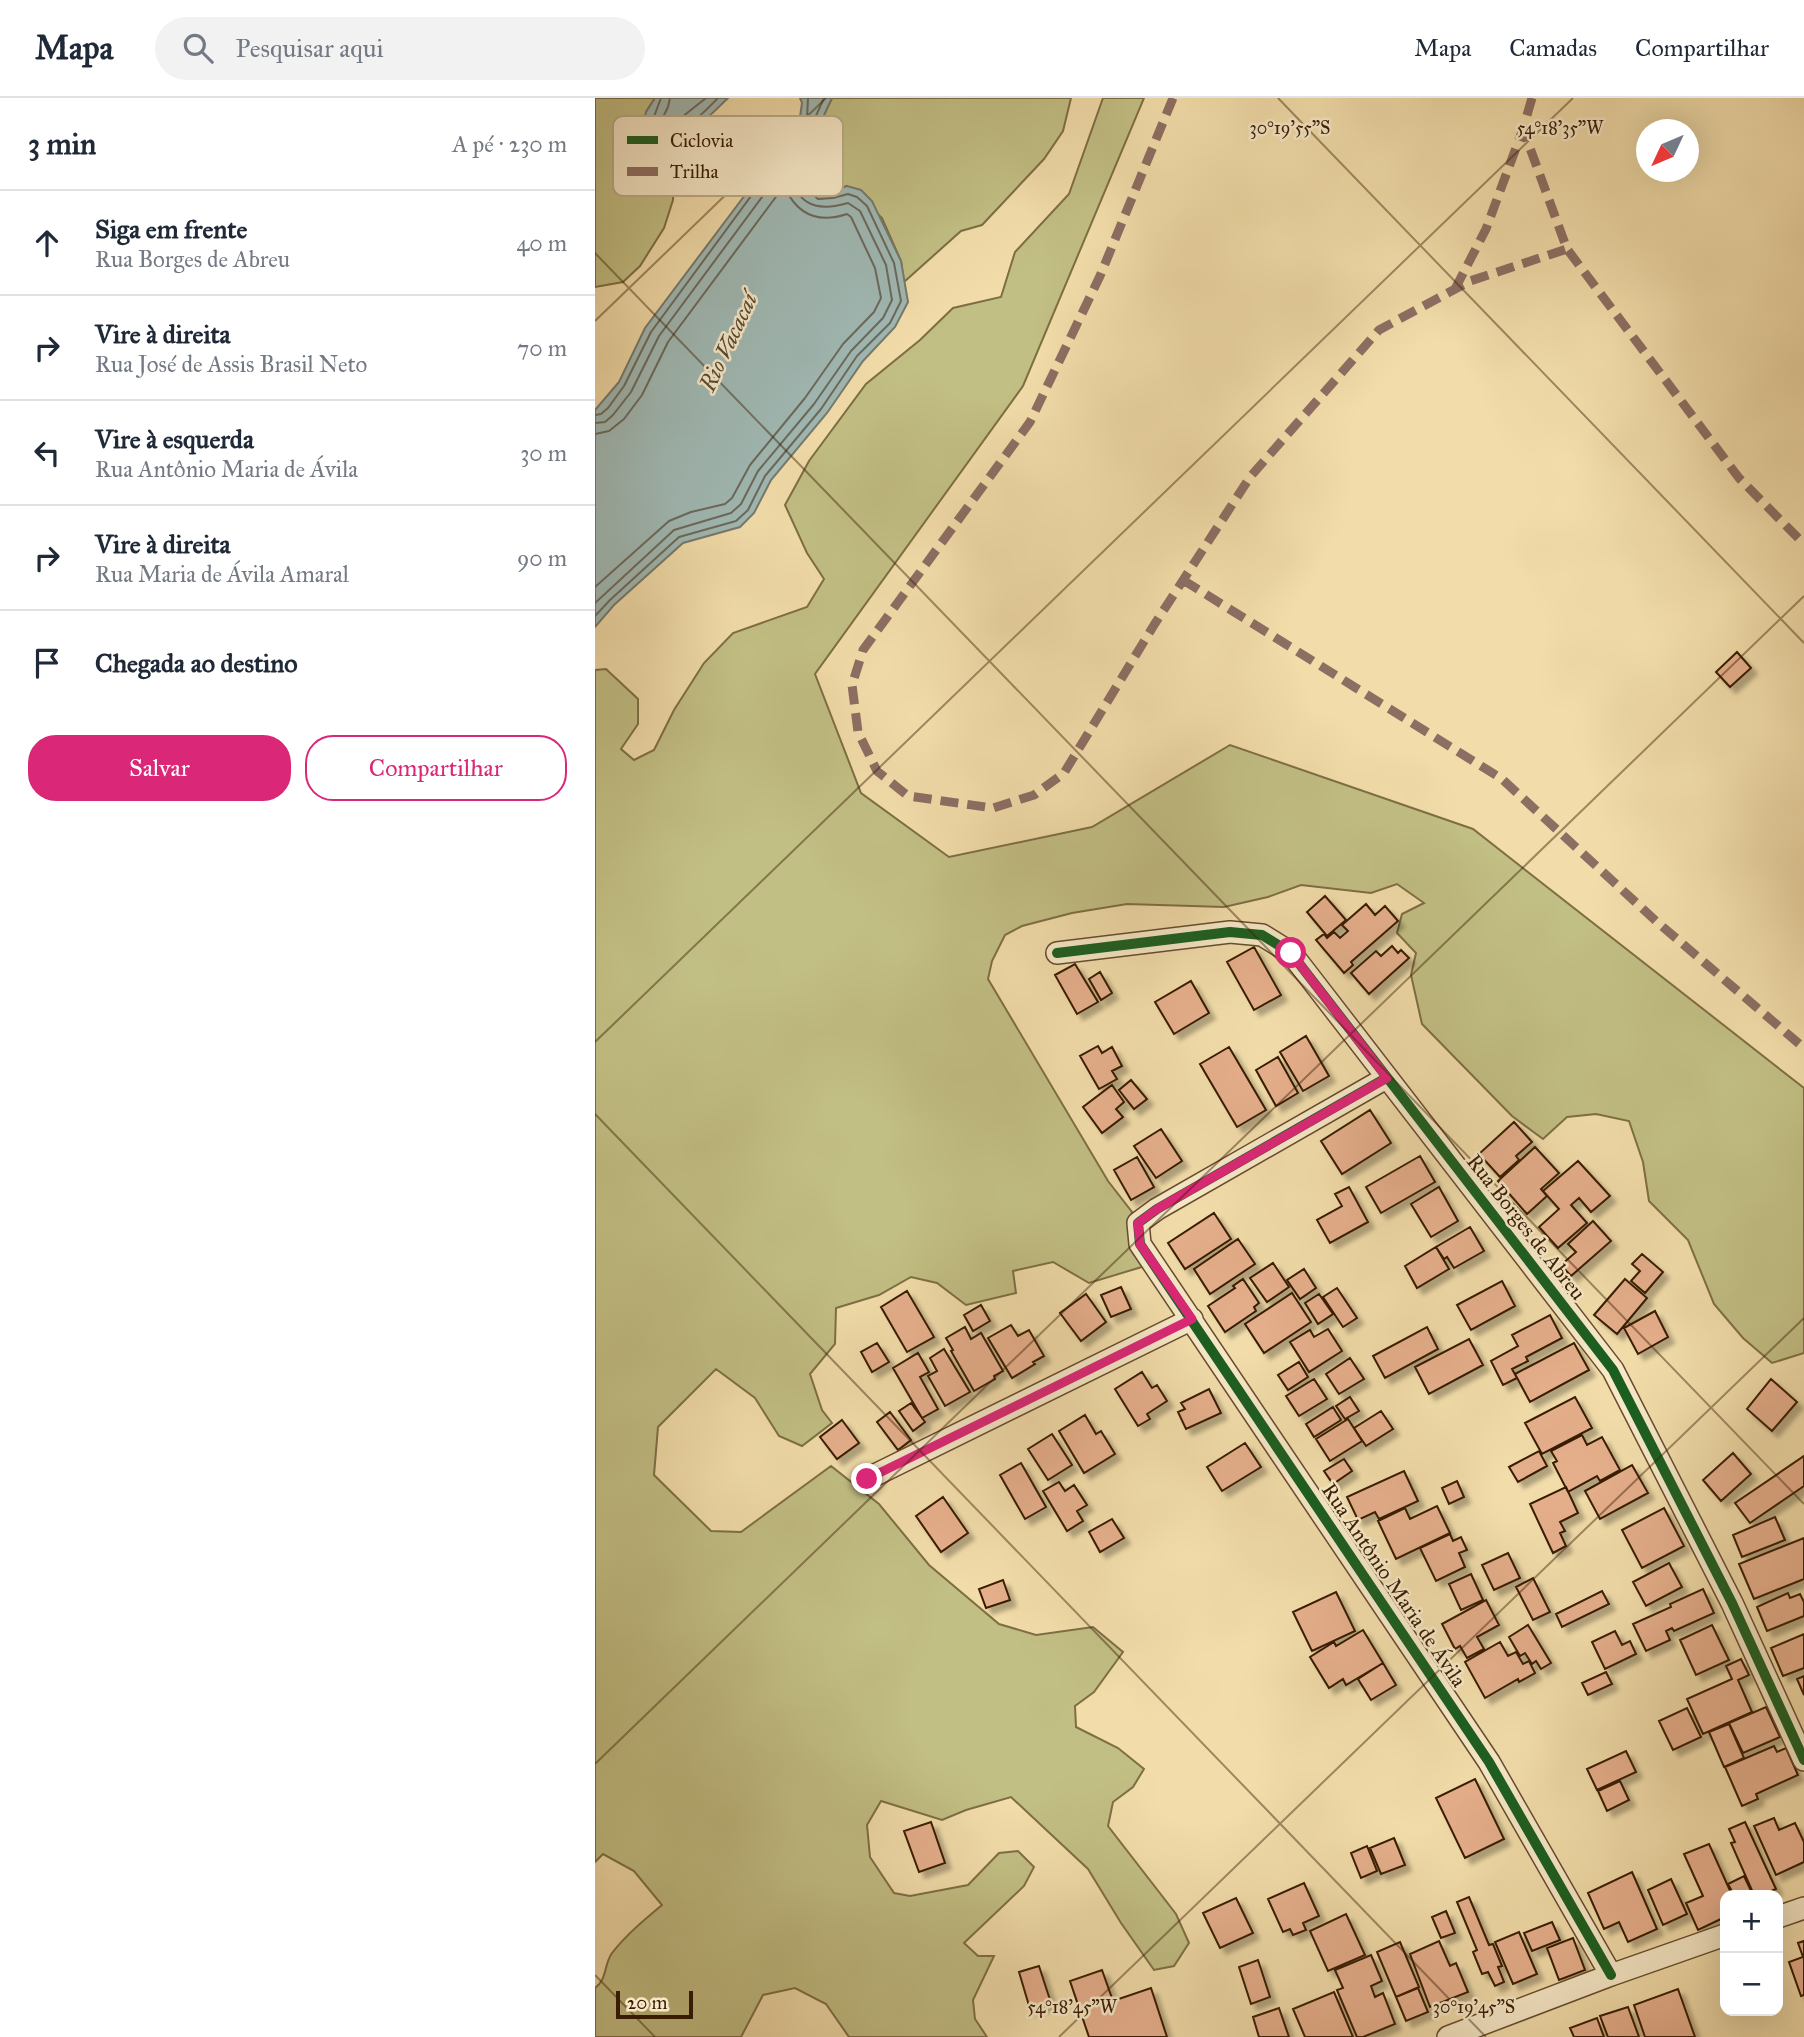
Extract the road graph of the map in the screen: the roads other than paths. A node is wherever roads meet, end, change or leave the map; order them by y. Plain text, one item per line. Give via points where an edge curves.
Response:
1 (1056, 953) dead end
2 (1387, 1078) junction
3 (1192, 1319) junction
4 (867, 1479) dead end
5 (1804, 1760) edge
6 (1804, 1908) edge
7 (1783, 1915) edge
8 (1720, 1937) edge
9 (1611, 1975) junction
10 (1448, 2037) edge

1 - 2 street, Rua Borges de Abreu via 1230,932 1262,935 1291,953
2 - 3 street, Rua Antônio Maria de Ávila via 1138,1223 1140,1244
2 - 5 street, Rua Borges de Abreu via 1613,1370 1732,1603
3 - 4 street
3 - 9 street, Rua Antônio Maria de Ávila via 1489,1762
6 - 7 street
8 - 9 street
9 - 10 street

